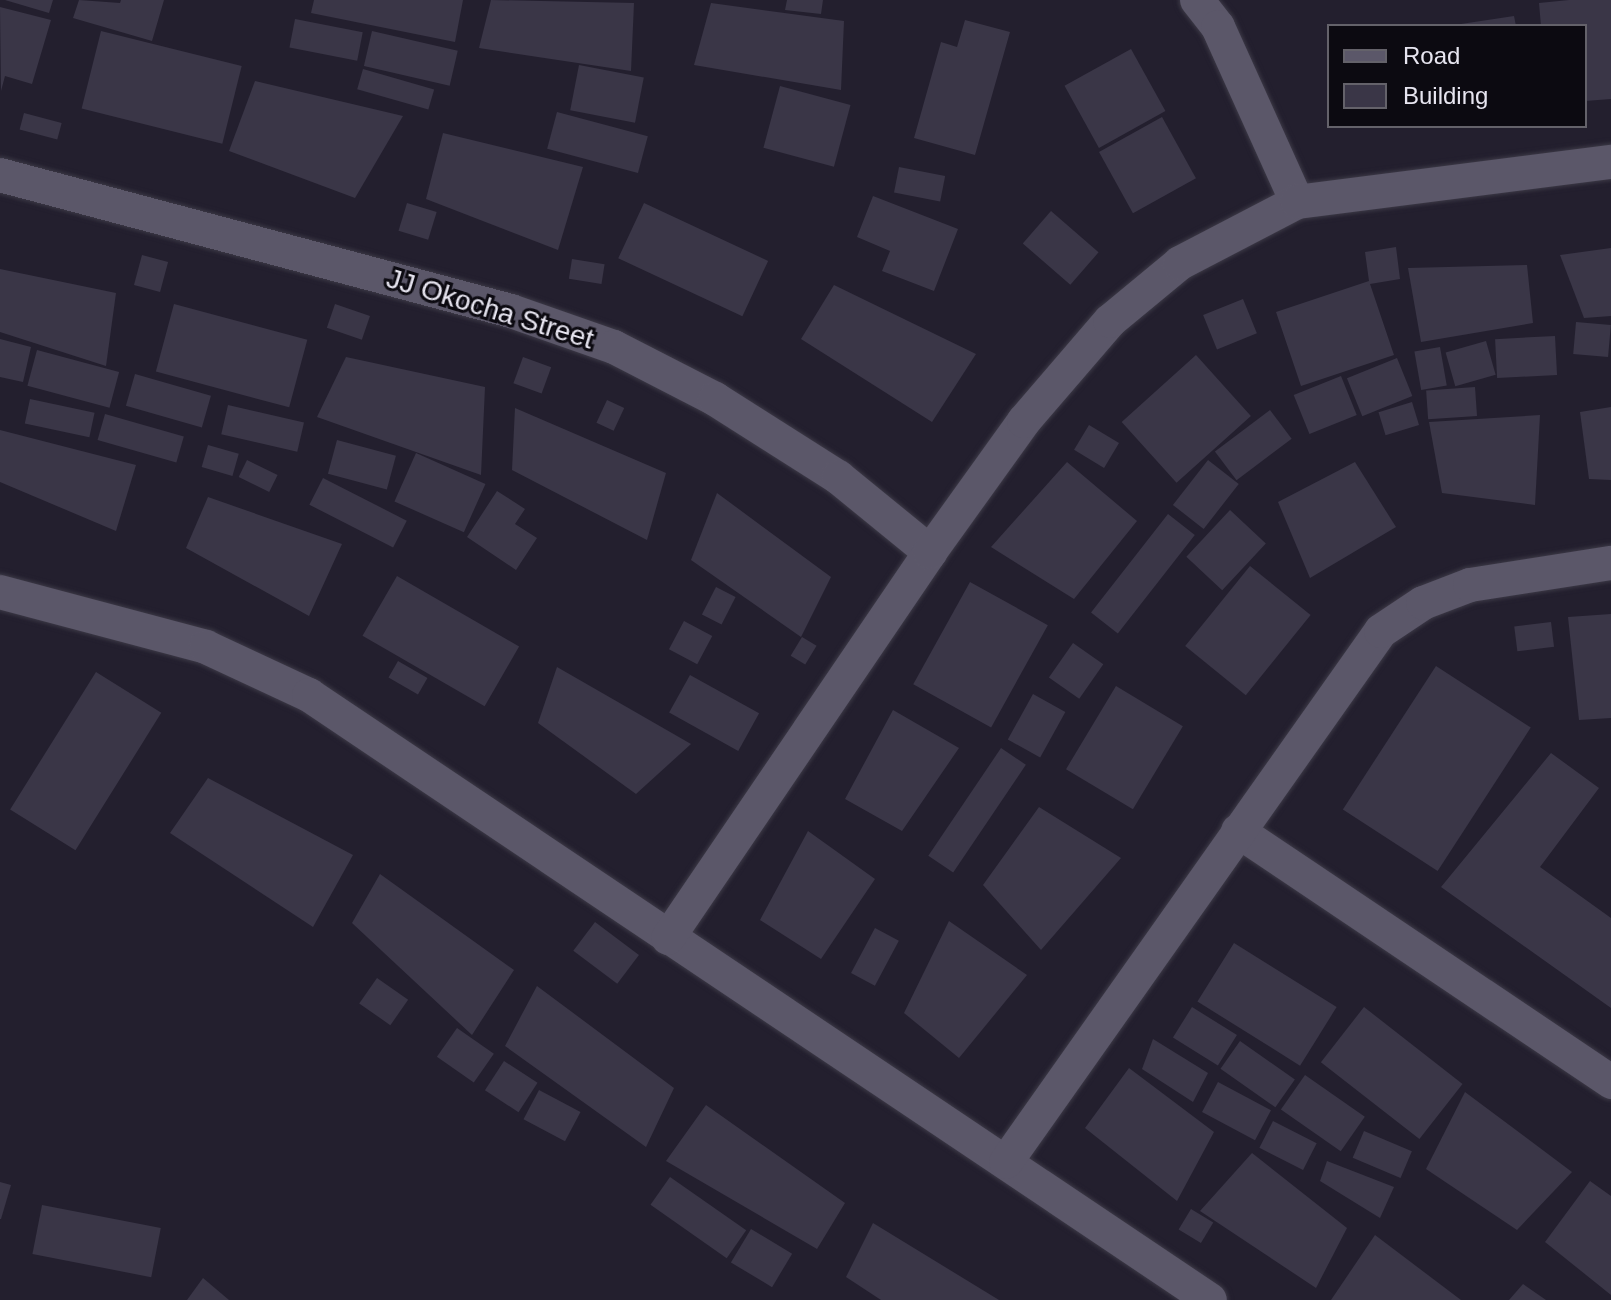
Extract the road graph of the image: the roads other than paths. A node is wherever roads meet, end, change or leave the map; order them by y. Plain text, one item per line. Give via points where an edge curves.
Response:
1 (1197, 0) edge
2 (1611, 162) edge
3 (0, 175) edge
4 (1297, 202) junction
5 (930, 552) junction
6 (1611, 563) edge
7 (0, 592) edge
8 (1238, 831) junction
9 (668, 938) junction
10 (1611, 1082) edge
11 (1006, 1162) junction
12 (1210, 1300) edge

1 - 4 street via 1218,27
2 - 4 street
3 - 5 street, JJ Okocha Street via 511,311 614,347 715,399 838,477
4 - 5 street via 1180,263 1110,321 1024,421
5 - 9 street
6 - 8 street via 1470,585 1423,603 1381,631
7 - 9 street via 206,647 309,695
8 - 10 street
8 - 11 street
9 - 11 street
11 - 12 street

